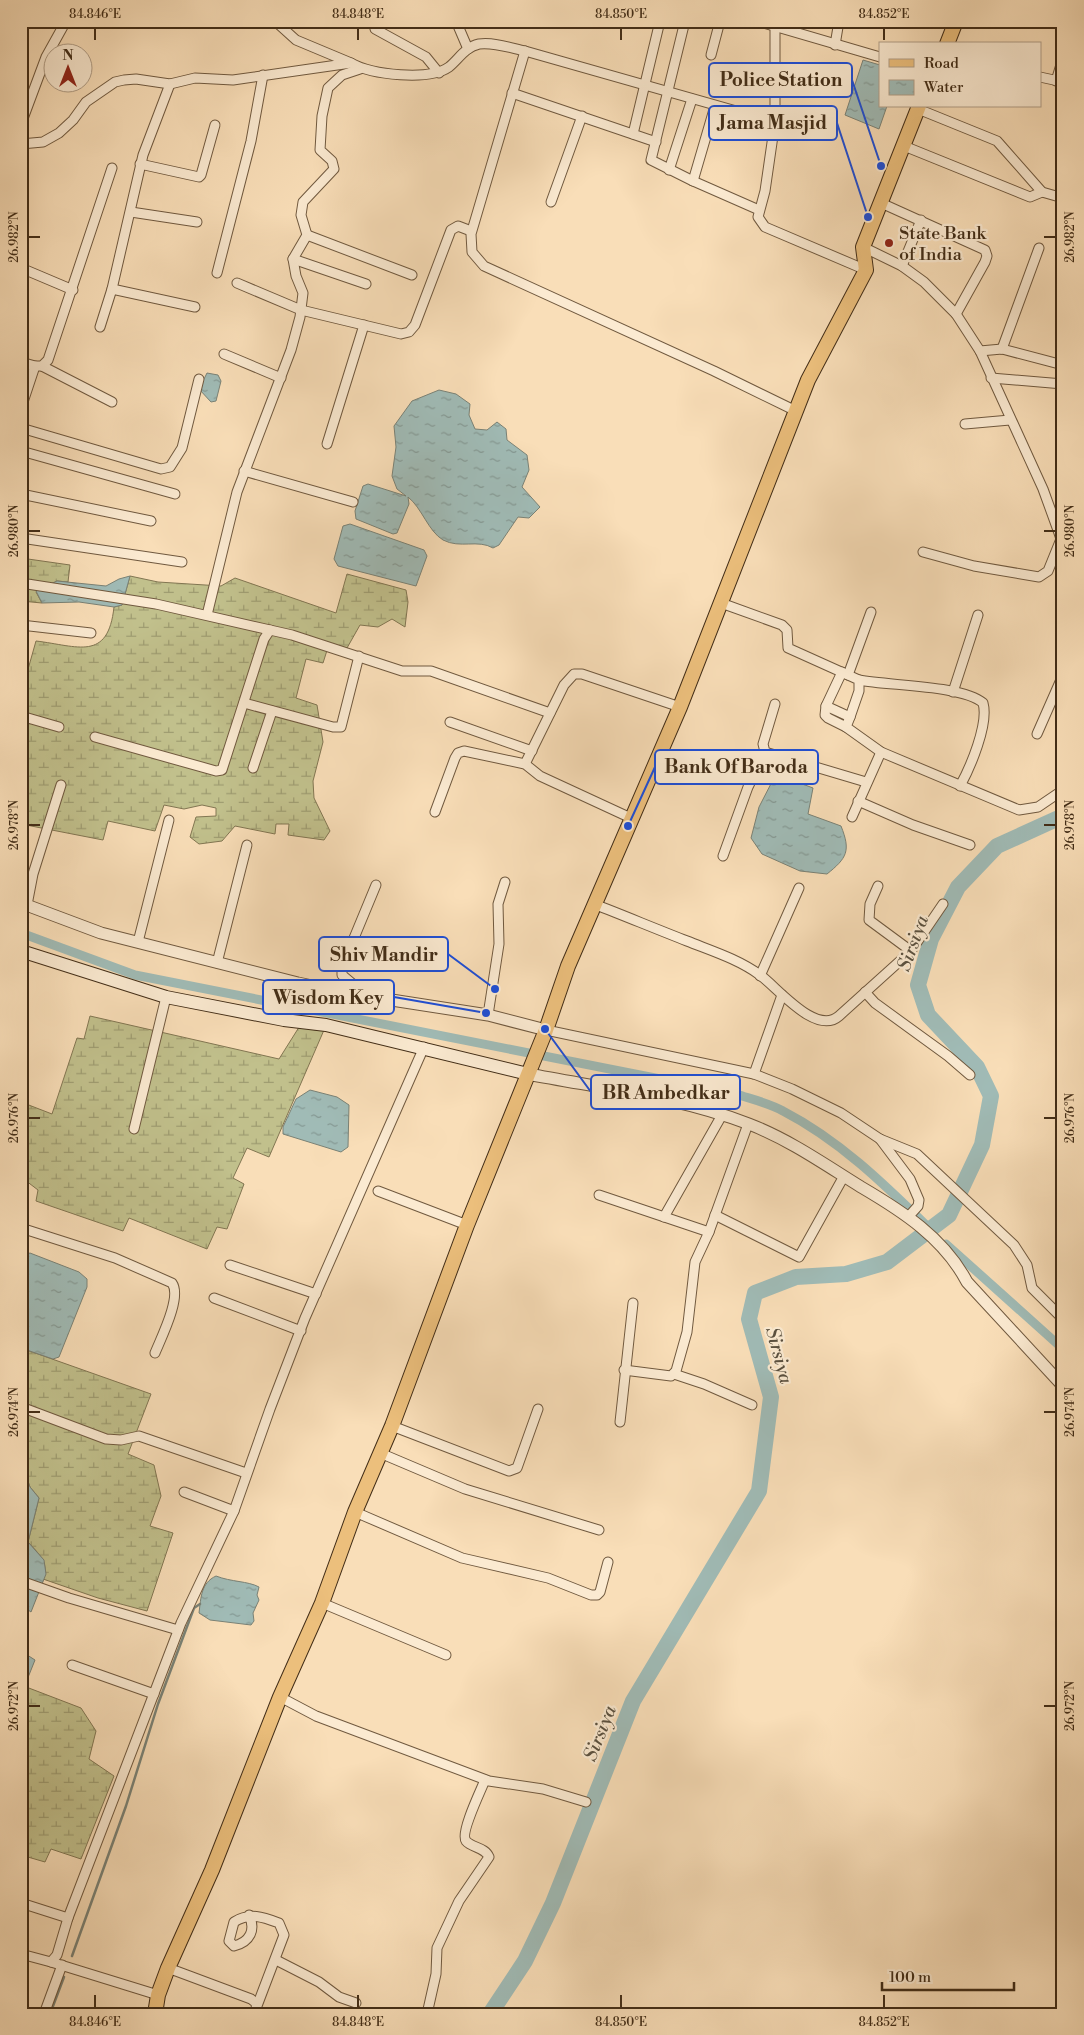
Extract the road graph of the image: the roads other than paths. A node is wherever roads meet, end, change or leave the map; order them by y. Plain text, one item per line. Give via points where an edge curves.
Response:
1 (66, 21) edge
2 (276, 21) edge
3 (374, 21) edge
4 (456, 21) edge
5 (660, 21) edge
6 (685, 21) edge
7 (720, 21) edge
8 (757, 21) edge
9 (839, 21) edge
10 (956, 21) edge
11 (775, 23) edge
12 (948, 42) edge
13 (835, 45) junction
14 (468, 49) junction
15 (525, 51) junction
16 (711, 55) dead end
17 (879, 57) edge
18 (1063, 58) edge
19 (351, 63) junction
20 (360, 68) junction
21 (439, 73) junction
22 (263, 75) junction
23 (1042, 77) edge
24 (1059, 81) edge
25 (170, 84) junction
26 (644, 85) junction
27 (512, 93) junction
28 (669, 93) junction
29 (692, 99) junction
30 (715, 106) junction
31 (918, 108) edge
32 (582, 116) junction
33 (775, 122) junction
34 (21, 124) edge
35 (215, 125) dead end
36 (633, 134) junction
37 (656, 142) junction
38 (21, 144) edge
39 (904, 146) junction
40 (140, 164) junction
41 (112, 168) dead end
42 (669, 170) junction
43 (693, 181) junction
44 (1042, 192) junction
45 (1063, 198) edge
46 (551, 202) dead end
47 (881, 203) junction
48 (759, 210) junction
49 (131, 212) junction
50 (921, 220) junction
51 (197, 222) dead end
52 (472, 231) junction
53 (307, 235) junction
54 (863, 247) junction
55 (1040, 248) dead end
56 (293, 259) junction
57 (902, 266) junction
58 (21, 268) edge
59 (866, 270) junction
60 (217, 273) dead end
61 (412, 275) dead end
62 (236, 283) dead end
63 (366, 284) dead end
64 (112, 289) junction
65 (73, 290) junction
66 (195, 307) dead end
67 (302, 310) junction
68 (956, 314) junction
69 (364, 325) junction
70 (100, 327) dead end
71 (1002, 349) junction
72 (980, 351) junction
73 (224, 354) dead end
74 (21, 362) edge
75 (1063, 365) edge
76 (39, 366) junction
77 (281, 378) junction
78 (991, 378) junction
79 (200, 379) dead end
80 (1063, 384) edge
81 (112, 402) dead end
82 (21, 408) edge
83 (796, 411) junction
84 (1010, 420) junction
85 (966, 424) dead end
86 (21, 428) edge
87 (327, 444) dead end
88 (21, 451) edge
89 (244, 471) junction
90 (21, 494) edge
91 (176, 494) dead end
92 (353, 502) dead end
93 (1058, 520) edge
94 (151, 521) dead end
95 (21, 538) edge
96 (1062, 541) edge
97 (923, 552) dead end
98 (182, 562) dead end
99 (21, 583) edge
100 (721, 603) junction
101 (871, 612) dead end
102 (207, 615) junction
103 (978, 615) dead end
104 (21, 625) edge
105 (270, 630) junction
106 (91, 633) dead end
107 (358, 656) junction
108 (845, 673) junction
109 (1063, 675) edge
110 (859, 680) junction
111 (953, 692) junction
112 (244, 703) junction
113 (775, 704) dead end
114 (826, 706) junction
115 (680, 708) junction
116 (272, 711) junction
117 (550, 713) junction
118 (21, 716) edge
119 (850, 717) junction
120 (450, 722) dead end
121 (59, 727) dead end
122 (846, 727) junction
123 (1037, 734) dead end
124 (95, 737) dead end
125 (532, 751) junction
126 (764, 752) junction
127 (881, 752) junction
128 (525, 764) junction
129 (253, 768) dead end
130 (866, 782) junction
131 (61, 785) dead end
132 (960, 786) junction
133 (1063, 790) edge
134 (858, 801) junction
135 (435, 812) dead end
136 (852, 817) dead end
137 (633, 819) junction
138 (169, 820) dead end
139 (248, 845) dead end
140 (970, 845) dead end
141 (723, 856) dead end
142 (505, 882) dead end
143 (376, 885) dead end
144 (878, 886) dead end
145 (799, 888) dead end
146 (24, 904) edge
147 (594, 904) junction
148 (943, 904) dead end
149 (138, 942) junction
150 (21, 950) edge
151 (911, 951) junction
152 (217, 963) junction
153 (760, 976) junction
154 (864, 992) junction
155 (782, 995) junction
156 (367, 996) junction
157 (166, 997) junction
158 (488, 1015) junction
159 (546, 1030) junction
160 (424, 1047) junction
161 (530, 1069) junction
162 (754, 1074) junction
163 (970, 1075) dead end
164 (722, 1115) junction
165 (748, 1124) junction
166 (134, 1129) dead end
167 (880, 1140) junction
168 (844, 1176) junction
169 (378, 1191) dead end
170 (599, 1195) dead end
171 (715, 1215) junction
172 (910, 1216) junction
173 (664, 1217) junction
174 (467, 1225) junction
175 (22, 1231) edge
176 (709, 1232) junction
177 (230, 1265) dead end
178 (316, 1294) junction
179 (214, 1298) dead end
180 (633, 1303) dead end
181 (1063, 1320) edge
182 (300, 1330) junction
183 (155, 1354) dead end
184 (624, 1370) junction
185 (674, 1374) junction
186 (1063, 1386) edge
187 (752, 1405) dead end
188 (21, 1407) edge
189 (538, 1409) dead end
190 (620, 1422) dead end
191 (392, 1426) junction
192 (380, 1454) junction
193 (246, 1473) junction
194 (184, 1492) dead end
195 (234, 1511) junction
196 (355, 1512) junction
197 (599, 1530) dead end
198 (608, 1562) dead end
199 (21, 1581) edge
200 (322, 1604) junction
201 (178, 1630) junction
202 (446, 1655) dead end
203 (72, 1665) dead end
204 (154, 1694) junction
205 (280, 1697) junction
206 (485, 1780) junction
207 (586, 1802) dead end
208 (21, 1903) edge
209 (249, 1916) dead end
210 (68, 1918) junction
211 (21, 1954) edge
212 (276, 1960) junction
213 (51, 1962) junction
214 (62, 1965) junction
215 (168, 1968) junction
216 (158, 1995) junction
217 (356, 2003) dead end
218 (257, 2010) edge
219 (44, 2014) edge
220 (155, 2014) edge
221 (427, 2014) edge

1 - 34 street via 46,57
2 - 19 street via 296,40
3 - 21 street via 375,29 426,57
4 - 14 street
5 - 26 street
6 - 28 street
7 - 16 street
8 - 11 street
9 - 13 street
10 - 12 main road
11 - 13 street
11 - 33 street
13 - 17 street
14 - 15 street via 479,44 491,44
14 - 21 street
15 - 26 street
15 - 27 street
18 - 24 street
19 - 20 street
19 - 22 street
20 - 21 street via 396,74
20 - 53 street via 332,82 326,94 320,150 332,161 334,169 303,202 301,215
22 - 25 street via 233,80 195,78
22 - 60 street via 251,141
23 - 24 street
25 - 38 street via 136,79 116,82 86,102 59,133 43,142
25 - 40 street
26 - 28 street
26 - 36 street
27 - 32 street
27 - 52 street
28 - 29 street
28 - 37 street
29 - 30 street
29 - 42 street
30 - 33 street
30 - 43 street
31 - 39 main road
31 - 44 street via 997,140
32 - 36 street
32 - 46 street
33 - 48 street via 765,191
35 - 40 street via 198,177
36 - 37 street
37 - 42 street via 651,160
39 - 44 street via 1030,197
39 - 47 main road
40 - 49 street
41 - 65 street
42 - 43 street
43 - 48 street
44 - 45 street
47 - 50 street
47 - 54 main road
48 - 59 street via 758,217 765,227
49 - 51 street
49 - 64 street
50 - 57 street
50 - 68 street via 986,253 985,262
52 - 69 street via 458,226 451,230 417,320 409,332 401,334
52 - 83 street via 472,252 484,266
53 - 56 street
53 - 61 street
54 - 57 street
54 - 59 main road
55 - 71 street
56 - 63 street
56 - 67 street via 303,293
57 - 68 street
58 - 65 street
59 - 83 main road via 808,380
62 - 67 street
64 - 66 street
64 - 70 street
65 - 76 street via 48,360
67 - 69 street
67 - 77 street
68 - 72 street
69 - 87 street
71 - 72 street
71 - 75 street
72 - 78 street
73 - 77 street
74 - 76 street
76 - 81 street
76 - 82 street
77 - 89 street
78 - 80 street
78 - 84 street
79 - 86 street via 182,448 170,467 161,469
83 - 100 main road
84 - 85 street
84 - 93 street
88 - 91 street
89 - 92 street
89 - 102 street
90 - 94 street
93 - 96 street
95 - 98 street
96 - 97 street via 1048,571 1039,577 974,566
99 - 102 street
100 - 108 street via 782,624 787,630 788,648
100 - 115 main road
101 - 108 street
102 - 105 street
103 - 111 street
104 - 106 street
105 - 107 street
105 - 112 street via 264,639
107 - 116 street via 341,727
107 - 117 street via 402,671 431,671
108 - 110 street
108 - 114 street
109 - 123 street
110 - 111 street
110 - 119 street via 859,692
111 - 132 street via 976,697 984,708 975,757
112 - 116 street
112 - 124 street via 220,771
113 - 126 street via 763,744
114 - 119 street
114 - 122 street via 825,715
115 - 117 street via 574,674
115 - 137 main road
116 - 129 street
117 - 125 street
118 - 121 street
119 - 122 street
120 - 125 street
122 - 127 street
125 - 128 street
126 - 130 street
126 - 141 street
127 - 130 street
127 - 132 street
128 - 135 street via 464,751 458,753
128 - 137 street via 540,776
130 - 134 street
131 - 146 street
132 - 133 street via 1019,810 1038,807
134 - 136 street
134 - 140 street
137 - 147 main road
138 - 149 street
139 - 152 street
142 - 158 street via 498,904 499,944
143 - 156 street via 342,968 342,975
144 - 151 street via 870,904 869,920
145 - 153 street
146 - 149 street via 67,922
147 - 153 street via 731,958
147 - 159 main road
148 - 151 street
149 - 152 street
150 - 157 main road
151 - 154 street
152 - 156 street
153 - 155 street
154 - 155 street via 829,1022 817,1020
154 - 163 street
155 - 162 street
156 - 158 street
157 - 160 main road via 326,1025
157 - 166 street
158 - 159 street
159 - 161 main road
159 - 162 street
160 - 161 main road
160 - 178 street
161 - 164 street
161 - 174 main road
162 - 167 street via 841,1113
164 - 165 street
164 - 173 street
165 - 168 street via 814,1155
165 - 171 street
167 - 172 street via 916,1189 918,1206
167 - 181 street via 916,1154 1014,1245 1027,1265 1032,1288
168 - 171 street via 799,1257
168 - 172 street
169 - 174 street
170 - 173 street
171 - 176 street
172 - 186 street via 949,1255 967,1282
173 - 176 street
174 - 191 main road
175 - 183 street via 115,1258 172,1283 176,1287 175,1300
176 - 185 street via 695,1262 687,1332
177 - 178 street
178 - 182 street
179 - 182 street
180 - 184 street
182 - 193 street
184 - 185 street
184 - 190 street
185 - 187 street
188 - 193 street via 106,1439 139,1436
189 - 191 street via 517,1468 509,1471
191 - 192 main road
192 - 196 main road
192 - 197 street via 465,1489
193 - 195 street
194 - 195 street
195 - 201 street
196 - 198 street via 462,1558 548,1578 591,1595 600,1592
196 - 200 main road
199 - 201 street
200 - 202 street
200 - 205 main road
201 - 204 street
203 - 204 street
204 - 210 street
205 - 206 street via 316,1716
205 - 215 main road via 212,1870
206 - 207 street via 544,1788
206 - 221 street via 464,1838 489,1856 460,1901 437,1948 436,1974
208 - 210 street
209 - 212 street via 260,1916 279,1923 283,1928
210 - 213 street via 57,1955
211 - 213 street
212 - 217 street via 319,1982 339,1997
212 - 218 street
213 - 214 street
214 - 216 street
214 - 219 street
215 - 216 main road
215 - 218 street via 251,2000
216 - 220 main road

